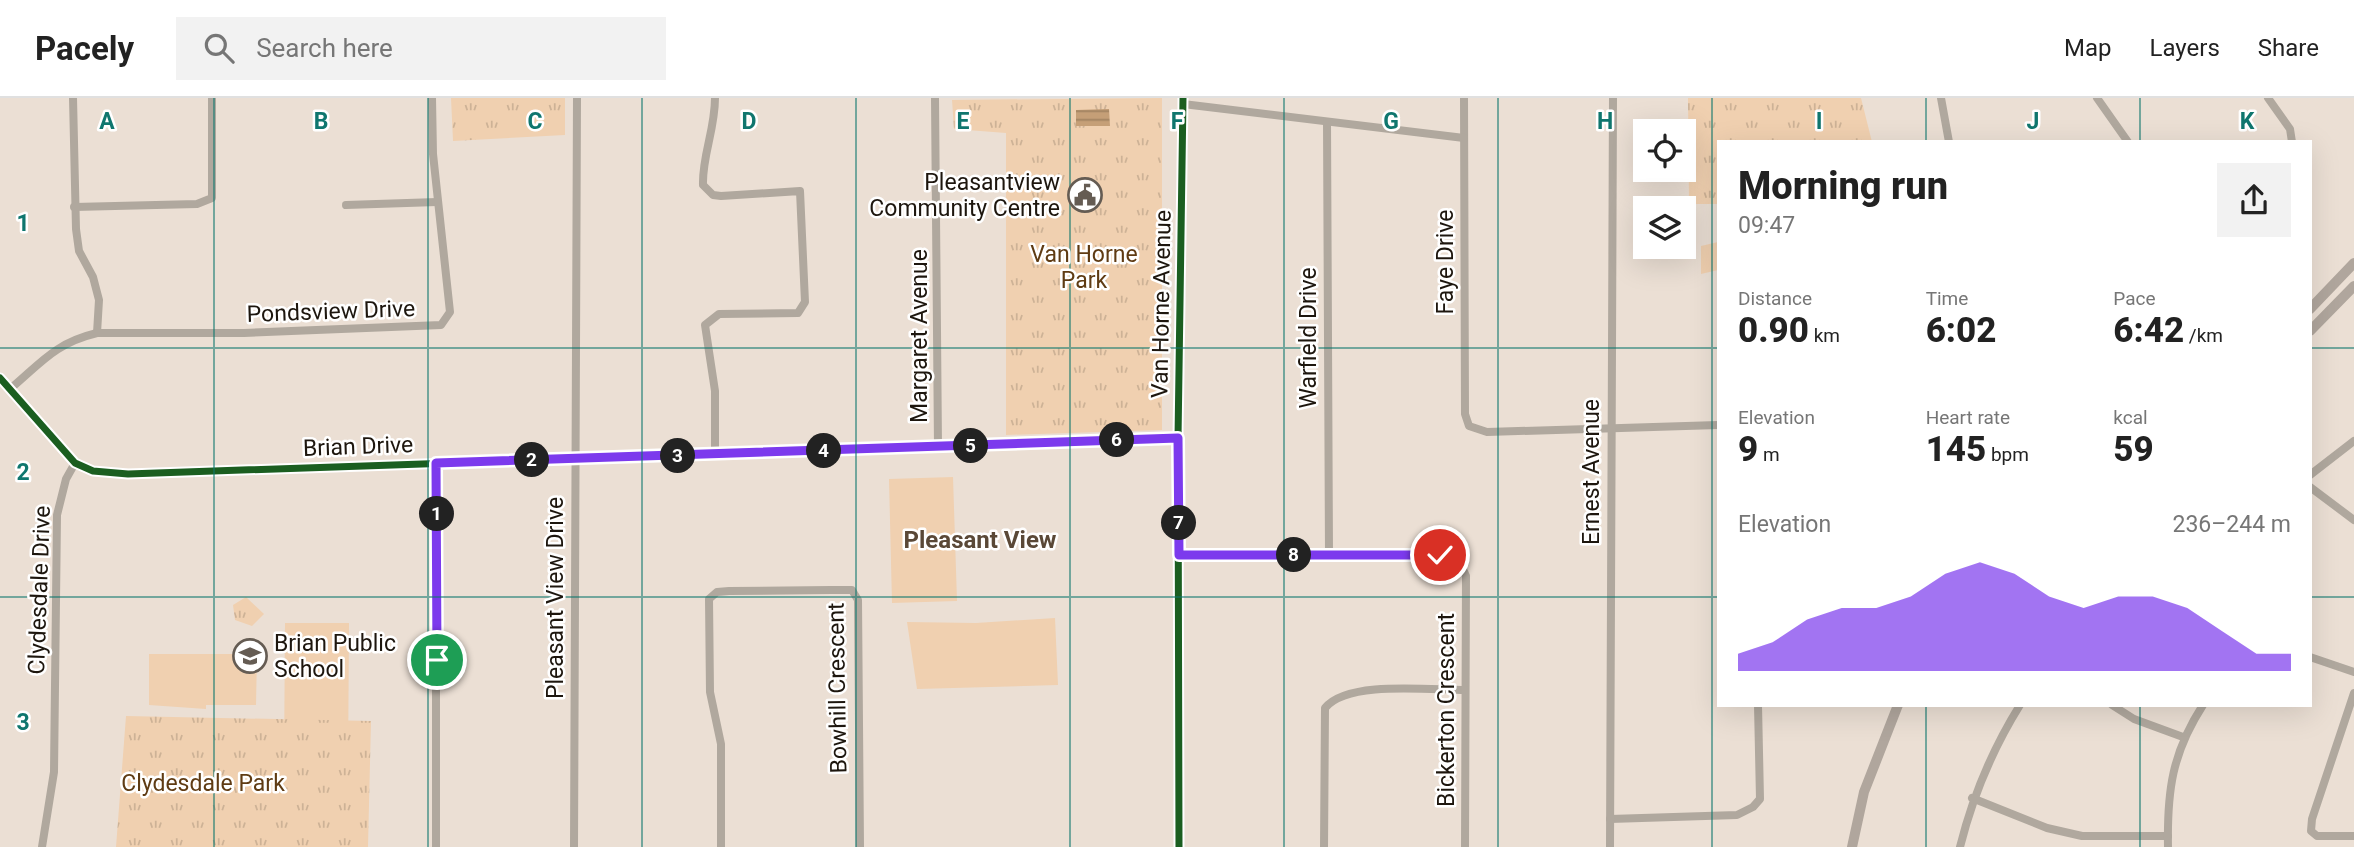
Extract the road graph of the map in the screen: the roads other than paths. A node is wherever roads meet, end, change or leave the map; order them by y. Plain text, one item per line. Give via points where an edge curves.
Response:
1 (73, 98) edge
2 (212, 98) edge
3 (432, 98) edge
4 (577, 98) edge
5 (715, 98) edge
6 (935, 98) edge
7 (1464, 98) edge
8 (1613, 98) edge
9 (1941, 98) edge
10 (2097, 98) edge
11 (2268, 98) edge
12 (1183, 101) edge
13 (1326, 121) junction
14 (1464, 138) junction
15 (1949, 140) edge
16 (2127, 140) edge
17 (2292, 140) edge
18 (437, 202) junction
19 (346, 205) dead end
20 (74, 207) junction
21 (2354, 263) edge
22 (2354, 286) edge
23 (2312, 307) edge
24 (2312, 329) edge
25 (97, 333) junction
26 (0, 378) edge
27 (10, 389) junction
28 (1717, 425) edge
29 (1610, 428) junction
30 (1178, 438) junction
31 (2354, 440) edge
32 (938, 447) junction
33 (715, 454) junction
34 (574, 459) junction
35 (75, 463) junction
36 (436, 463) junction
37 (2312, 473) edge
38 (2312, 488) edge
39 (2354, 520) edge
40 (1179, 555) junction
41 (1329, 555) junction
42 (2312, 658) edge
43 (2354, 672) edge
44 (1465, 690) junction
45 (2354, 692) edge
46 (1758, 707) edge
47 (1897, 707) edge
48 (2019, 707) edge
49 (2115, 707) edge
50 (2202, 707) edge
51 (2183, 737) junction
52 (1972, 798) junction
53 (1610, 819) junction
54 (2168, 836) junction
55 (2354, 836) edge
56 (42, 847) edge
57 (436, 847) edge
58 (574, 847) edge
59 (721, 847) edge
60 (860, 847) edge
61 (1179, 847) edge
62 (1324, 847) edge
63 (1465, 847) edge
64 (1610, 847) edge
65 (1853, 847) edge
66 (1960, 847) edge
67 (2168, 847) edge

1 - 20 street
2 - 20 street via 212,198 197,204
3 - 18 street, Pondsview Drive
4 - 34 street, Pleasant View Drive
5 - 33 street via 715,125 703,185 721,196 800,191 805,302 798,313 719,314 705,325 715,391
6 - 32 street, Margaret Avenue
7 - 14 street, Faye Drive
8 - 29 street, Ernest Avenue
9 - 15 street
10 - 16 street
11 - 17 street via 2290,129
12 - 13 street
12 - 30 street, Van Horne Avenue
13 - 14 street
13 - 41 street, Warfield Drive
14 - 29 street, Faye Drive via 1465,414 1469,426 1486,432
18 - 19 street
18 - 25 street, Pondsview Drive via 450,312 441,325
20 - 25 street via 79,251 99,300
21 - 23 main road
22 - 24 main road
25 - 27 street, Pondsview Drive via 48,353
26 - 27 street
27 - 35 street
28 - 29 street
29 - 53 street, Ernest Avenue
30 - 32 street, Brian Drive
30 - 40 street, Van Horne Avenue
31 - 37 street
32 - 33 street, Brian Drive
33 - 34 street, Brian Drive
34 - 36 street, Brian Drive
34 - 58 street, Pleasant View Drive
35 - 36 street, Brian Drive via 93,471 128,474
35 - 56 street, Clydesdale Drive via 57,516 54,772
36 - 57 street
38 - 39 street
40 - 41 street, Bickerton Crescent
40 - 61 street, Van Horne Avenue
41 - 44 street, Bickerton Crescent via 1440,555 1460,564 1466,576
42 - 43 street
44 - 62 street via 1357,691 1332,699 1325,708
44 - 63 street, Bickerton Crescent
45 - 55 street via 2311,831 2317,836
46 - 53 street via 1760,799 1753,807 1737,815
47 - 65 main road via 1864,792
48 - 52 street
49 - 51 street
50 - 51 street
51 - 54 street via 2172,765
52 - 54 street via 2047,828 2082,836
52 - 66 street
53 - 64 street, Ernest Avenue
54 - 67 street
59 - 60 street, Bowhill Crescent via 720,744 710,692 709,600 717,592 846,588 858,600

